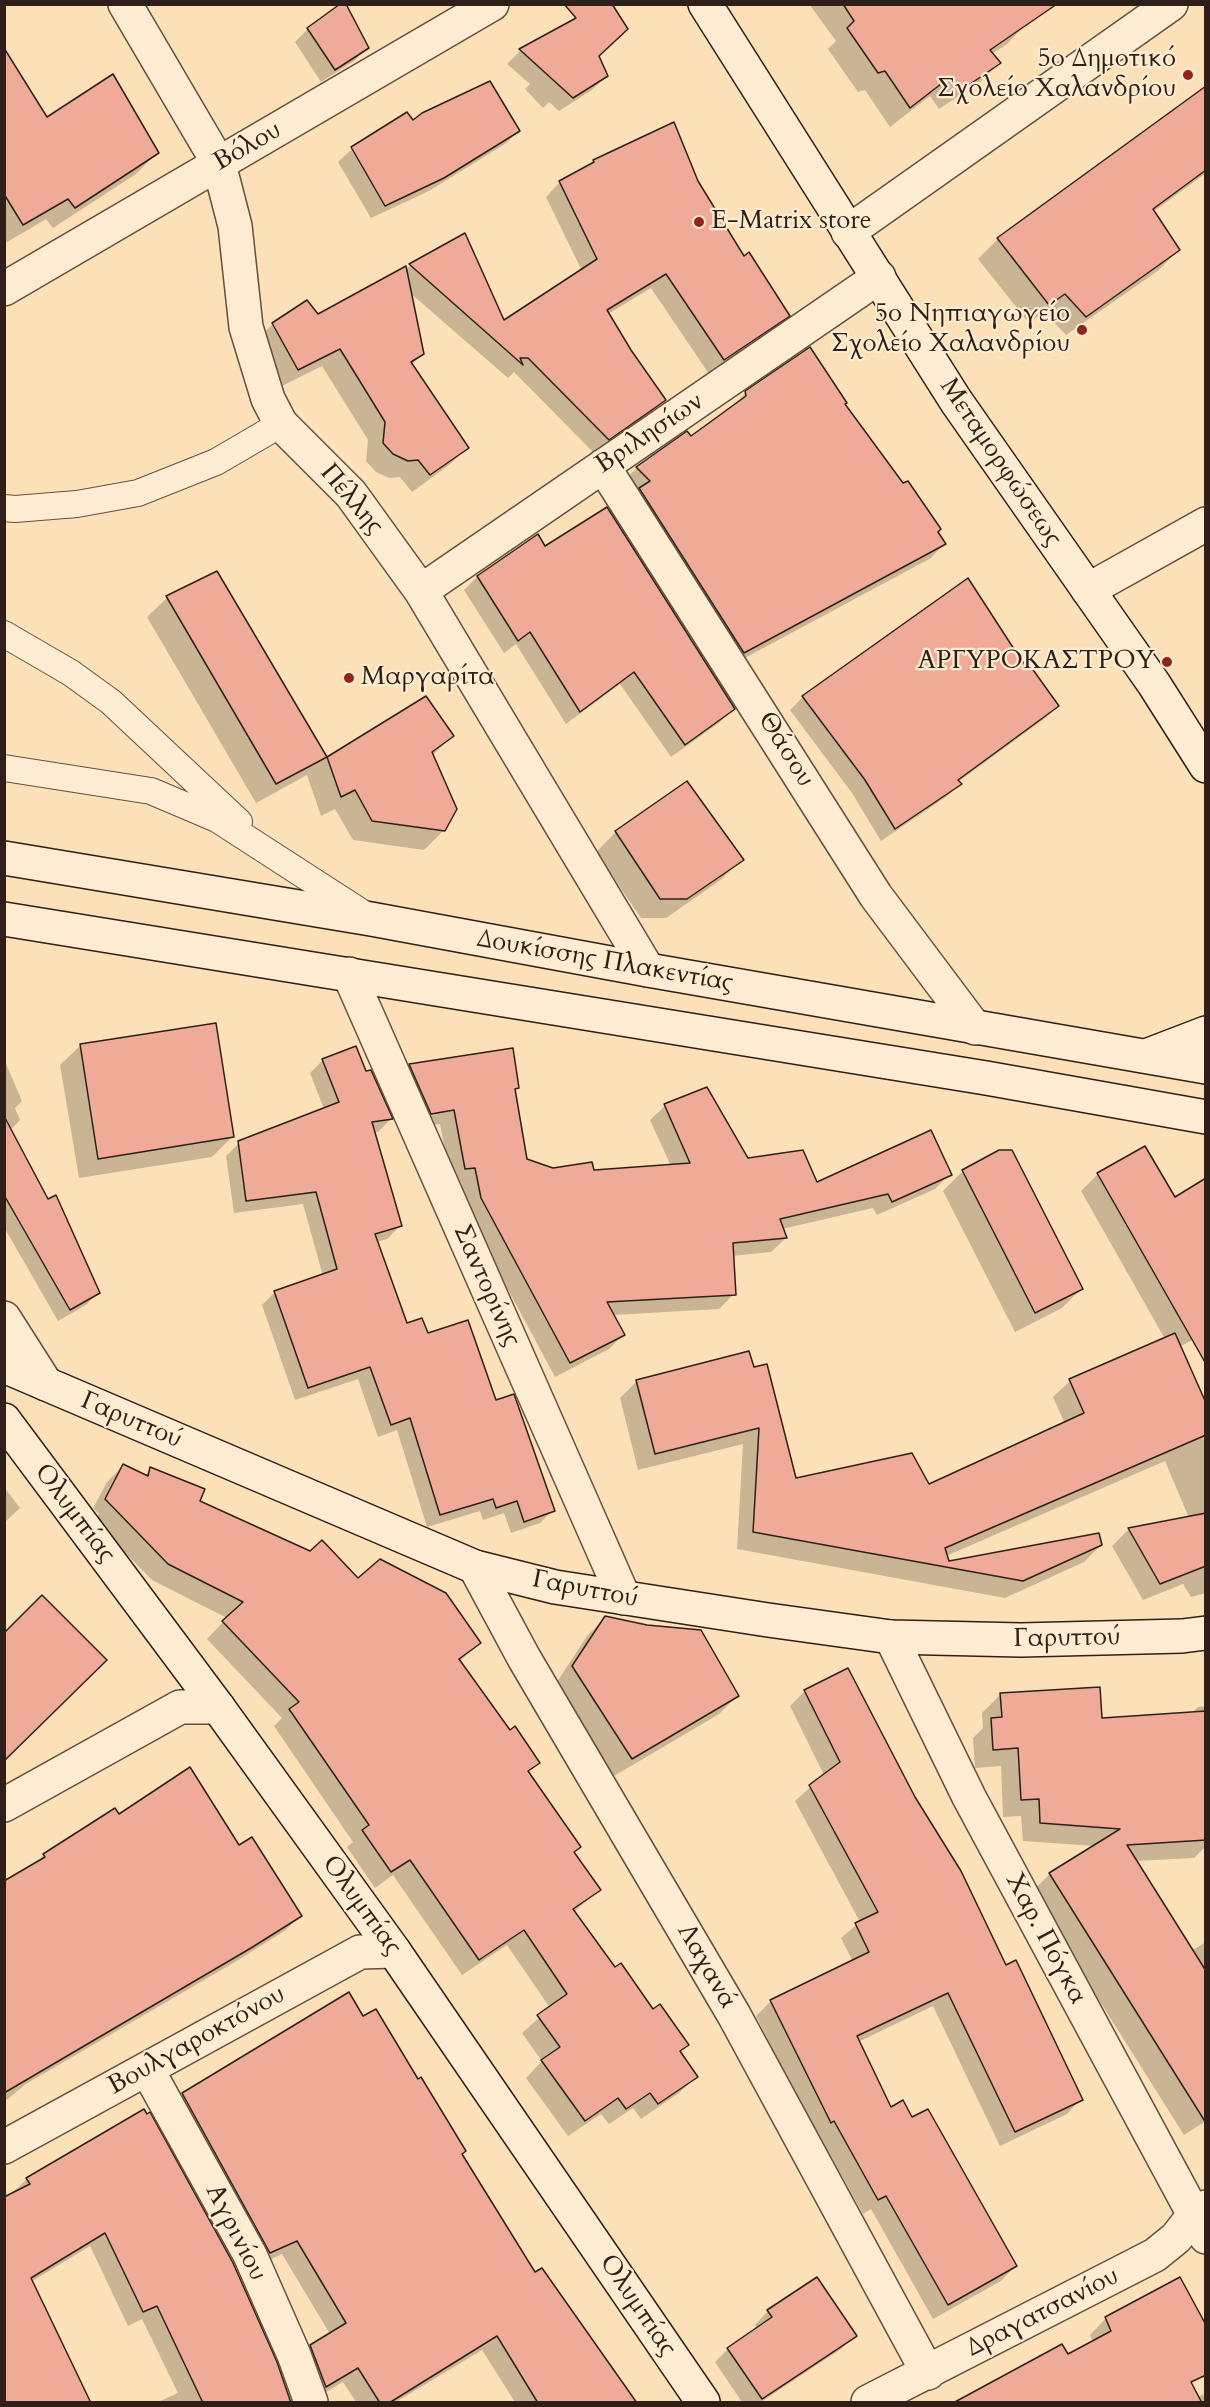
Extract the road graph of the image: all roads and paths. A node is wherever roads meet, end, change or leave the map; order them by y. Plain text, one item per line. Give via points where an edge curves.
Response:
1 (124, 4) edge
2 (492, 4) edge
3 (705, 4) edge
4 (1171, 4) edge
5 (219, 164) junction
6 (848, 232) junction
7 (879, 278) junction
8 (4, 289) edge
9 (281, 424) junction
10 (603, 466) junction
11 (4, 508) edge
12 (1206, 524) edge
13 (1088, 590) junction
14 (421, 591) junction
15 (4, 634) edge
16 (1206, 766) edge
17 (4, 768) edge
18 (269, 851) junction
19 (4, 858) edge
20 (4, 919) edge
21 (371, 919) junction
22 (648, 970) junction
23 (349, 974) junction
24 (975, 1028) junction
25 (1206, 1033) edge
26 (1146, 1056) junction
27 (1206, 1067) edge
28 (1206, 1116) edge
29 (4, 1318) edge
30 (4, 1366) edge
31 (46, 1384) junction
32 (4, 1420) edge
33 (475, 1567) junction
34 (624, 1598) junction
35 (1206, 1633) edge
36 (891, 1637) junction
37 (218, 1707) junction
38 (4, 1805) edge
39 (394, 1951) junction
40 (147, 2069) junction
41 (4, 2147) edge
42 (1202, 2220) edge
43 (928, 2373) junction
44 (311, 2403) edge
45 (704, 2403) edge
46 (868, 2403) edge

1 - 5 street, Πέλλης
2 - 5 street, Βόλου
3 - 6 street, Μεταμορφώσεως
4 - 6 street
5 - 8 street, Βόλου
5 - 9 street, Πέλλης via 234,226 246,327 268,399
6 - 7 street, Μεταμορφώσεως
7 - 10 street, Βριλησίων
7 - 13 street, Μεταμορφώσεως via 956,401
9 - 11 lane via 216,462 138,493 77,504
9 - 14 street, Πέλλης via 351,494
10 - 14 street, Βριλησίων
10 - 24 street, Θάσου via 876,896
12 - 13 street
13 - 16 street, Μεταμορφώσεως
14 - 22 street, Πέλλης
15 - 18 lane via 71,673 111,702
17 - 18 lane via 152,791 217,819
18 - 21 lane
19 - 21 street, Δουκίσσης Πλακεντίας
20 - 23 street, Δουκίσσης Πλακεντίας
21 - 22 street, Δουκίσσης Πλακεντίας
22 - 24 street, Δουκίσσης Πλακεντίας
23 - 28 street, Δουκίσσης Πλακεντίας
23 - 34 street, Σαντορίνης
24 - 26 street, Δουκίσσης Πλακεντίας
25 - 26 street
26 - 27 street, Δουκίσσης Πλακεντίας
29 - 31 street
30 - 31 street, Γαρυττού
31 - 33 street, Γαρυττού
32 - 37 street, Ολυμπίας
33 - 34 street, Γαρυττού via 555,1587
33 - 43 street, Λαχανά via 524,1658 734,2015
34 - 36 street, Γαρυττού
35 - 36 street, Γαρυττού via 1021,1640
36 - 42 street, Χαρ. Πόγκα via 969,1797
37 - 38 street via 180,1707
37 - 39 street, Ολυμπίας
39 - 40 street, Βουλγαροκτόνου via 360,1952
39 - 45 street, Ολυμπίας
40 - 41 street, Βουλγαροκτόνου
40 - 44 street, Αγρινίου via 250,2255
42 - 43 street, Δραγατσανίου via 1155,2255
43 - 46 street, Δραγατσανίου

